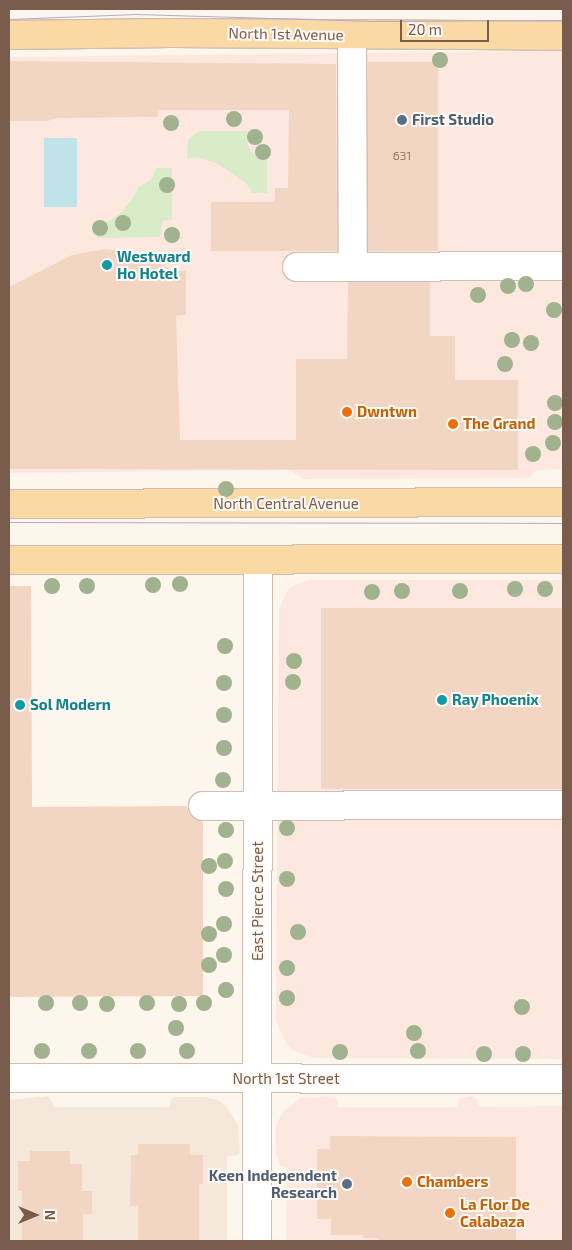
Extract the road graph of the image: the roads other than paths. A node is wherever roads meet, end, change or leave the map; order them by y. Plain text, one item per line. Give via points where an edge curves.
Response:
1 (9, 35) edge
2 (352, 35) junction
3 (563, 36) edge
4 (563, 266) edge
5 (298, 267) dead end
6 (353, 267) junction
7 (563, 502) edge
8 (9, 504) edge
9 (9, 560) edge
10 (258, 560) junction
11 (563, 560) edge
12 (563, 805) edge
13 (203, 806) dead end
14 (258, 806) junction
15 (9, 1078) edge
16 (257, 1079) junction
17 (563, 1079) edge
18 (257, 1241) edge

1 - 2 main road, North 1st Avenue
2 - 3 main road, North 1st Avenue
2 - 6 street
4 - 6 street
5 - 6 street
7 - 8 main road, North Central Avenue
9 - 10 main road
10 - 11 main road
10 - 14 street, East Pierce Street
12 - 14 street
13 - 14 street
14 - 16 street, East Pierce Street
15 - 16 street, North 1st Street
16 - 17 street, North 1st Street
16 - 18 street, East Pierce Street

